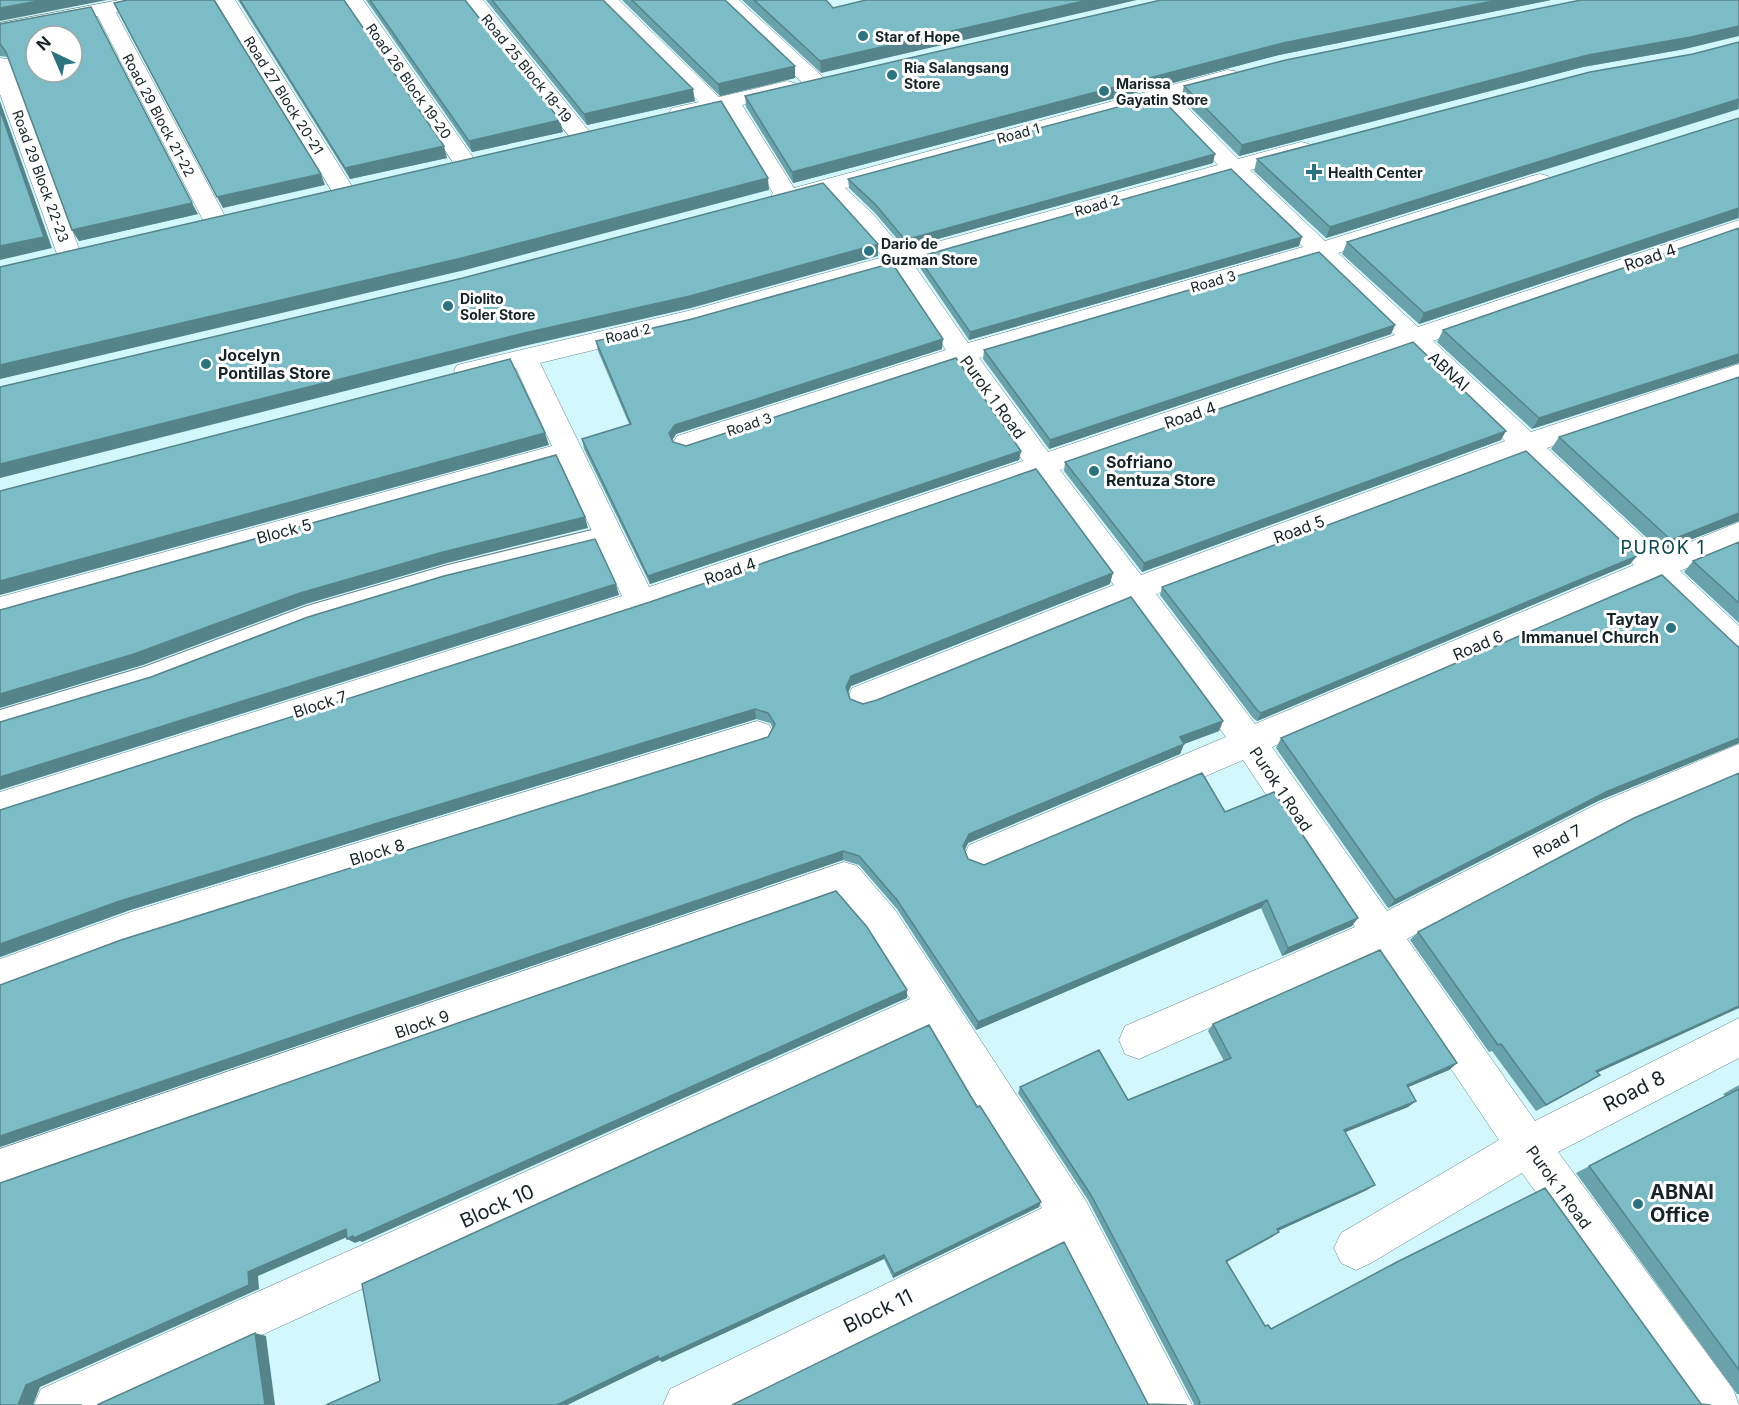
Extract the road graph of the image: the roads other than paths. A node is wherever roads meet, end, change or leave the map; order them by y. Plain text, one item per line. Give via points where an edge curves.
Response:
1 (150, 0) edge
2 (225, 0) edge
3 (353, 0) edge
4 (472, 0) edge
5 (607, 0) edge
6 (727, 0) edge
7 (104, 9) junction
8 (0, 29) edge
9 (0, 63) edge
10 (1247, 71) edge
11 (837, 76) edge
12 (814, 81) junction
13 (1161, 93) junction
14 (721, 103) junction
15 (658, 118) edge
16 (558, 141) edge
17 (1323, 143) edge
18 (488, 157) edge
19 (1233, 167) junction
20 (1558, 175) edge
21 (830, 185) junction
22 (320, 196) edge
23 (787, 196) junction
24 (764, 202) edge
25 (238, 215) edge
26 (1739, 227) edge
27 (1321, 250) junction
28 (46, 259) edge
29 (899, 261) junction
30 (1414, 339) junction
31 (962, 354) junction
32 (524, 357) junction
33 (1739, 373) edge
34 (444, 377) edge
35 (687, 443) edge
36 (1527, 444) junction
37 (568, 452) junction
38 (1042, 465) junction
39 (1739, 533) edge
40 (609, 536) junction
41 (1655, 568) junction
42 (1136, 589) junction
43 (641, 602) junction
44 (0, 609) edge
45 (1739, 646) edge
46 (864, 698) dead end
47 (0, 722) edge
48 (757, 735) dead end
49 (1250, 743) junction
50 (1739, 759) edge
51 (0, 807) edge
52 (982, 856) dead end
53 (1380, 934) junction
54 (0, 977) edge
55 (937, 1006) junction
56 (1739, 1037) edge
57 (1139, 1040) dead end
58 (1528, 1146) junction
59 (0, 1170) edge
60 (1071, 1216) junction
61 (1356, 1248) dead end
62 (57, 1405) edge
63 (686, 1405) edge
64 (1169, 1405) edge
65 (1717, 1405) edge

1 - 7 street
2 - 22 street, Road 27 Block 20-21 via 354,188
3 - 18 street, Road 26 Block 19-20 via 454,165
4 - 16 street, Road 25 Block 18-19 via 592,133
5 - 14 street
6 - 12 street
7 - 8 street
7 - 25 street, Road 29 Block 21-22 via 204,223
9 - 28 street, Road 29 Block 22-23 via 81,251
10 - 13 street, Road 1
11 - 12 street
12 - 14 street
13 - 19 street, ABNAI
13 - 21 street, Road 1
14 - 15 street
14 - 23 street
17 - 19 street, Road 2
19 - 27 street, ABNAI
19 - 29 street, Road 2
20 - 27 street, Road 3
21 - 23 street, Road 1
21 - 29 street, Purok 1 Road
23 - 24 street, Road 1
26 - 30 street, Road 4
27 - 30 street, ABNAI
27 - 31 street, Road 3
29 - 31 street, Purok 1 Road
29 - 32 street, Road 2 via 693,318
30 - 36 street, ABNAI
30 - 38 street, Road 4
31 - 35 street, Road 3
31 - 38 street, Purok 1 Road
32 - 34 street, Road 2
32 - 37 street
33 - 36 street, Road 5
36 - 41 street, ABNAI
36 - 42 street, Road 5
37 - 40 street
37 - 44 street, Block 5
38 - 42 street, Purok 1 Road
38 - 43 street, Road 4
39 - 41 street, Road 6
40 - 43 street
40 - 47 lane via 448,575 307,617 149,677
41 - 45 street, ABNAI
41 - 49 street, Road 6
42 - 46 street, Road 5
42 - 49 street, Purok 1 Road
43 - 51 street, Block 7
48 - 54 street, Block 8 via 131,929
49 - 52 street, Road 6
49 - 53 street, Purok 1 Road
50 - 53 street, Road 7 via 1611,813
53 - 57 street, Road 7
53 - 58 street, Purok 1 Road
55 - 59 street, Block 9 via 882,921 844,878
55 - 60 street
55 - 62 street, Block 10
56 - 58 street, Road 8
58 - 61 street, Road 8
58 - 65 street, Purok 1 Road
60 - 63 street, Block 11
60 - 64 street

